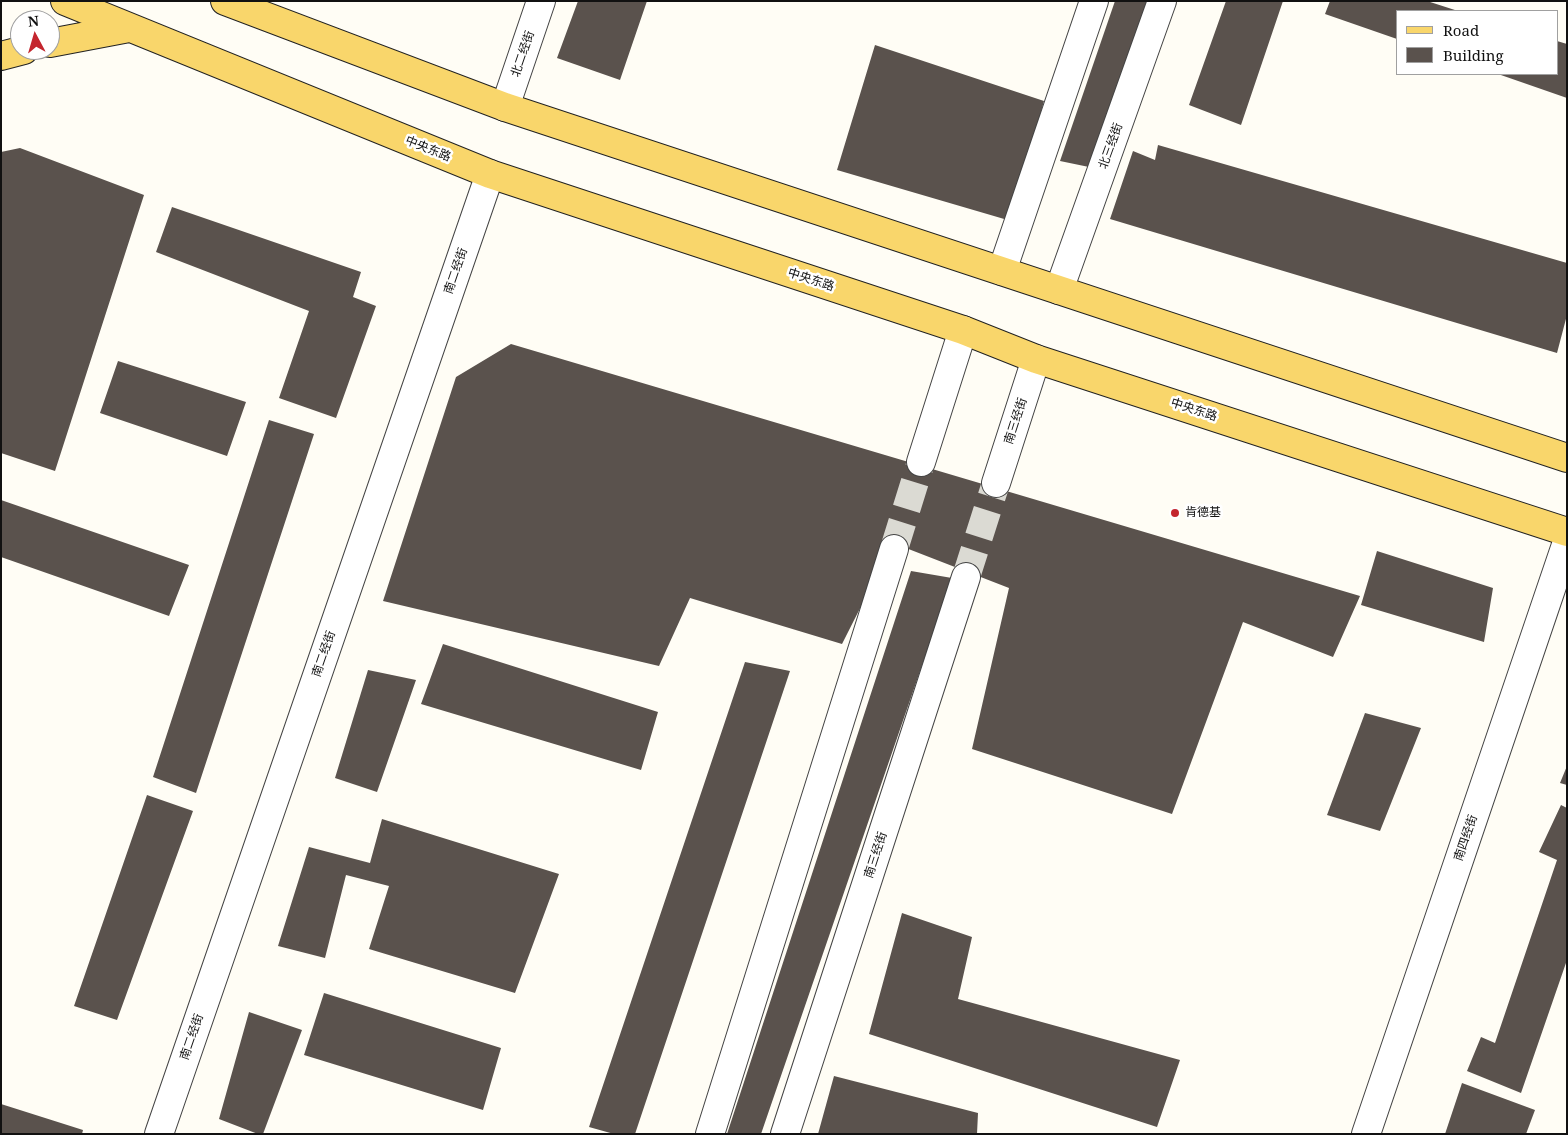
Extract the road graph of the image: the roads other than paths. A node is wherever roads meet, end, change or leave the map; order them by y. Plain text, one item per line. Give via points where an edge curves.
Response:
1 (64, 1) edge
2 (225, 1) edge
3 (541, 1) edge
4 (1094, 1) edge
5 (1162, 1) edge
6 (129, 28) junction
7 (60, 41) edge
8 (505, 107) junction
9 (490, 174) junction
10 (1002, 272) junction
11 (1059, 290) junction
12 (963, 330) junction
13 (1036, 359) junction
14 (1567, 458) edge
15 (922, 462) tunnel mouth
16 (996, 483) tunnel mouth
17 (1567, 532) edge
18 (1567, 542) edge
19 (894, 549) tunnel mouth
20 (966, 576) tunnel mouth
21 (159, 1134) edge
22 (710, 1134) edge
23 (785, 1134) edge
24 (1366, 1134) edge

1 - 6 main road, 中央东路
2 - 8 main road
3 - 8 street, 北二经街
4 - 10 street
5 - 11 street, 北三经街
6 - 7 main road
6 - 9 main road, 中央东路
8 - 10 main road
9 - 12 main road, 中央东路
9 - 21 street, 南二经街
10 - 11 main road
11 - 14 main road
12 - 13 main road, 中央东路
12 - 15 street
13 - 16 street, 南三经街
13 - 17 main road, 中央东路
18 - 24 street, 南四经街
19 - 22 street
20 - 23 street, 南三经街

